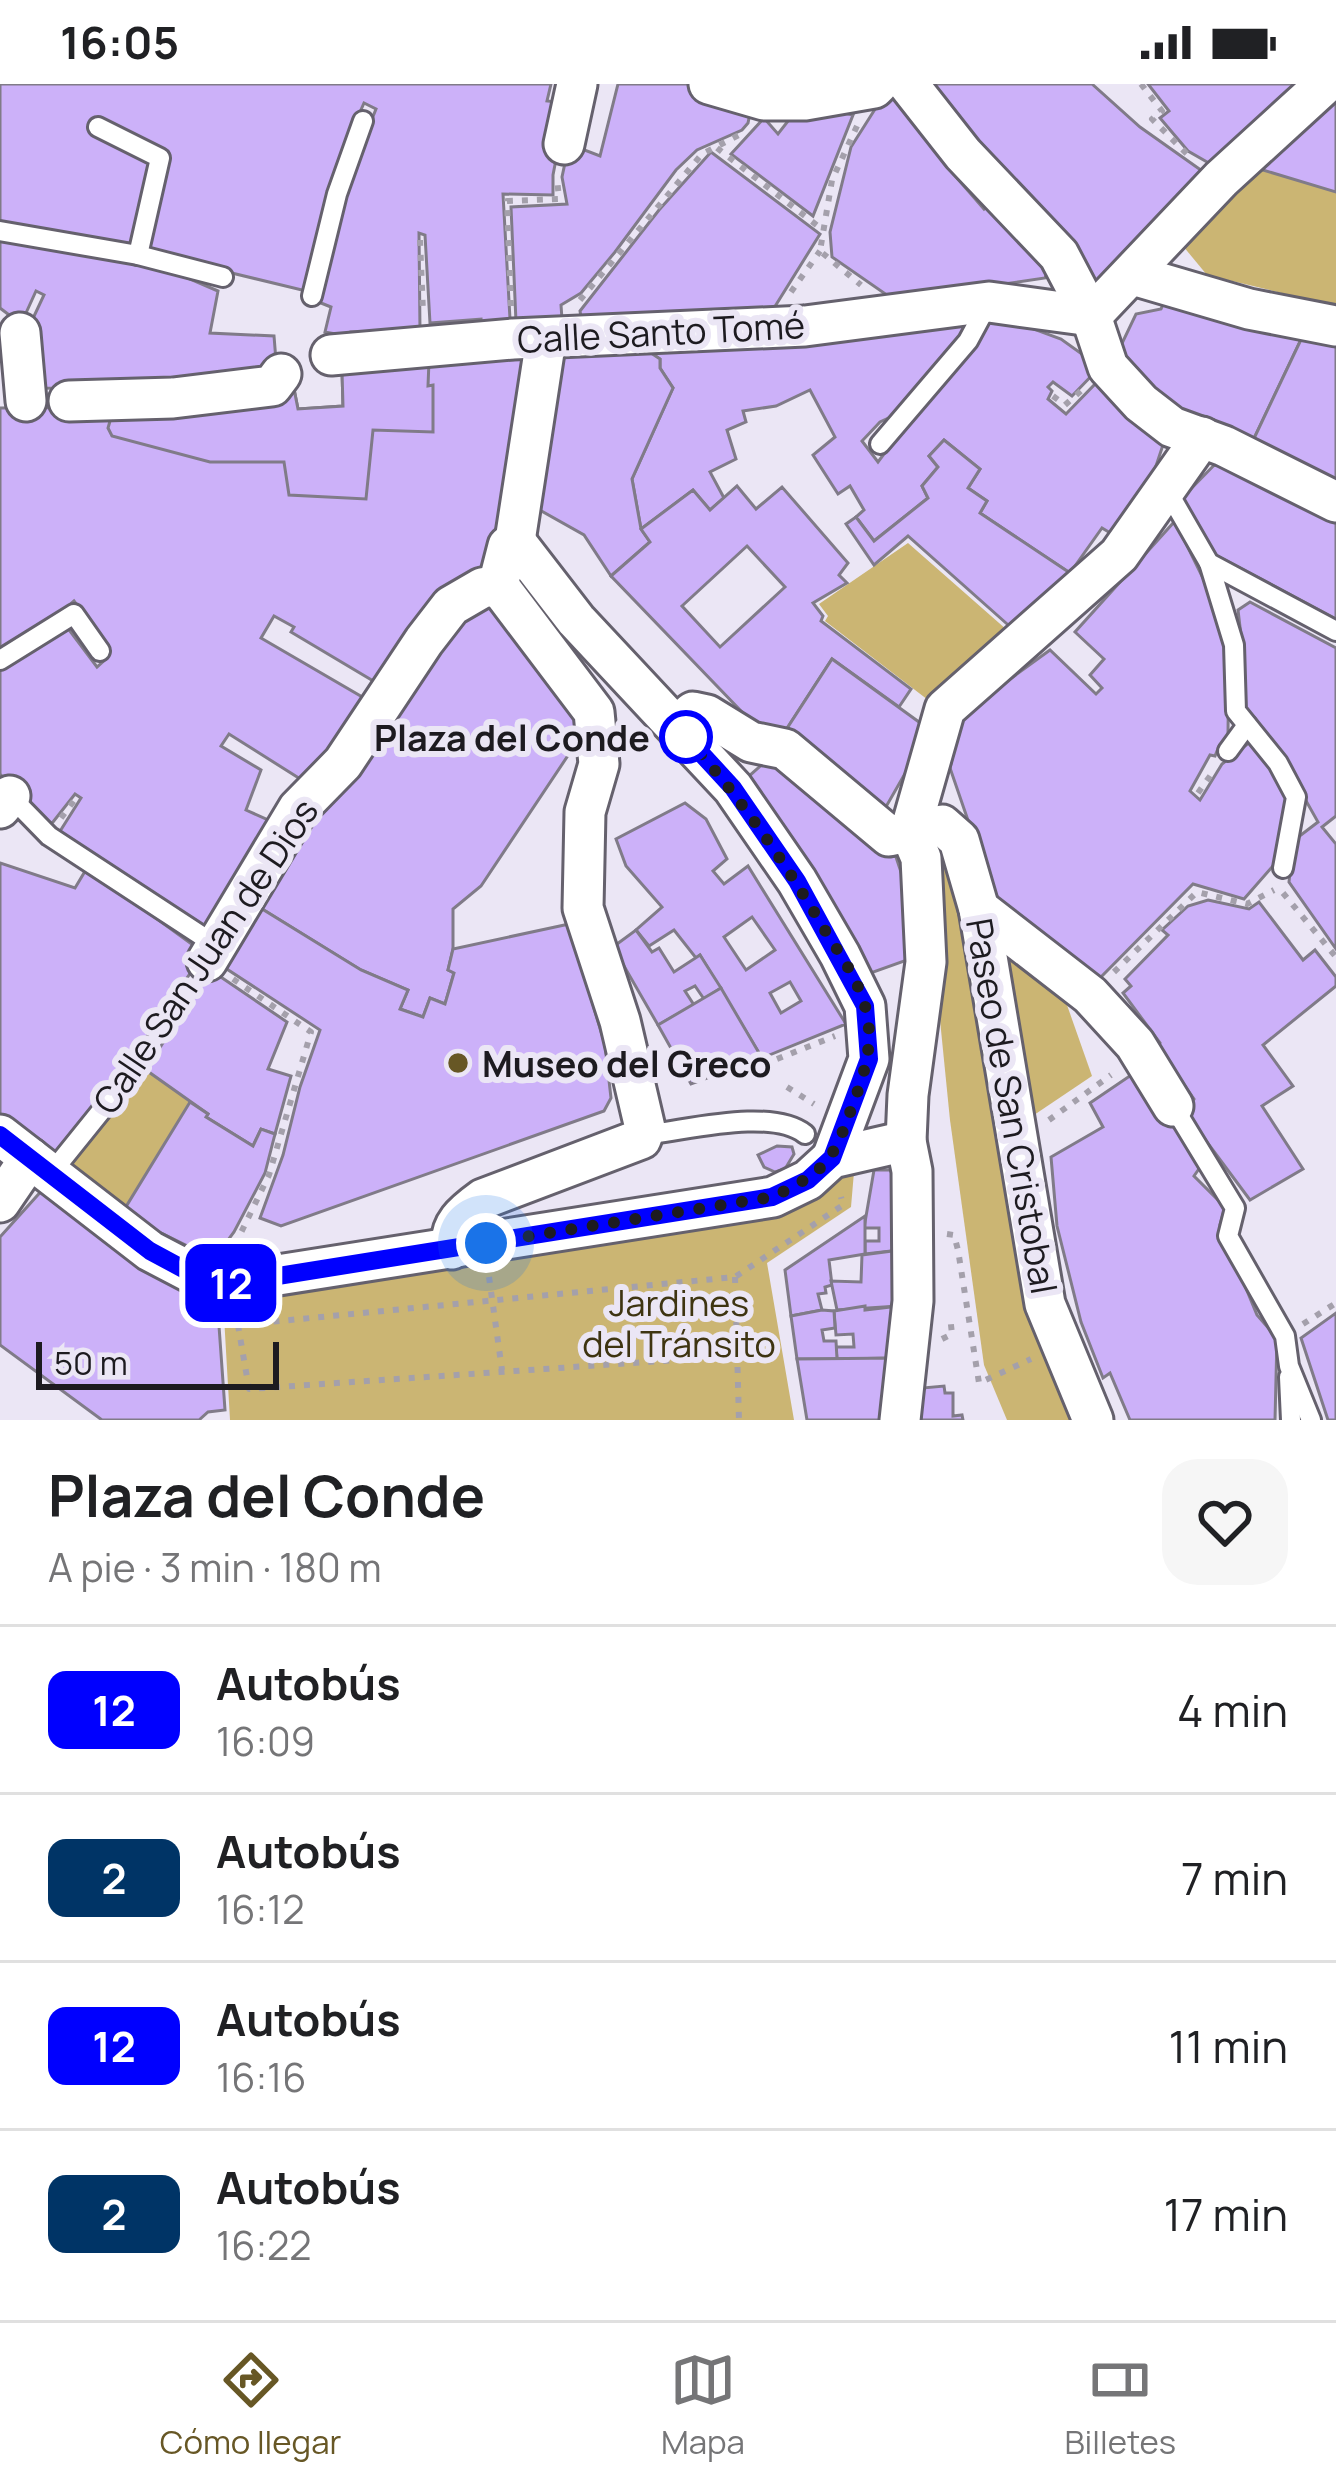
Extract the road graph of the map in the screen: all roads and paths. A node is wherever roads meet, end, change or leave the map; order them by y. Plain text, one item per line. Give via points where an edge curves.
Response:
1 (577, 84) edge
2 (709, 84) edge
3 (1141, 84) edge
4 (1325, 84) edge
5 (887, 85) edge
6 (764, 100) junction
7 (363, 121) dead end
8 (98, 127) dead end
9 (564, 144) dead end
10 (717, 148) junction
11 (1221, 179) junction
12 (548, 200) dead end
13 (823, 230) junction
14 (0, 231) edge
15 (420, 240) dead end
16 (138, 255) junction
17 (1133, 275) junction
18 (223, 278) dead end
19 (312, 296) dead end
20 (989, 302) junction
21 (896, 314) junction
22 (1090, 316) junction
23 (1336, 326) edge
24 (20, 333) dead end
25 (543, 339) junction
26 (425, 346) junction
27 (331, 355) dead end
28 (281, 374) dead end
29 (36, 401) edge
30 (1202, 437) junction
31 (880, 444) dead end
32 (1167, 490) junction
33 (1336, 502) edge
34 (515, 541) junction
35 (1209, 563) junction
36 (498, 585) junction
37 (1336, 631) edge
38 (100, 651) dead end
39 (0, 660) edge
40 (1247, 725) junction
41 (676, 726) junction
42 (1228, 752) dead end
43 (3, 797) edge
44 (910, 832) junction
45 (1282, 868) dead end
46 (979, 909) junction
47 (211, 953) junction
48 (1336, 957) edge
49 (1090, 995) junction
50 (866, 1023) junction
51 (1141, 1053) junction
52 (777, 1059) dead end
53 (135, 1069) joint
54 (1173, 1106) joint
55 (645, 1128) junction
56 (906, 1141) junction
57 (1018, 1144) junction
58 (819, 1146) junction
59 (27, 1155) edge
60 (0, 1202) edge
61 (941, 1240) dead end
62 (469, 1246) junction
63 (735, 1276) junction
64 (215, 1286) junction
65 (491, 1299) junction
66 (1336, 1303) edge
67 (949, 1313) dead end
68 (238, 1325) junction
69 (1285, 1336) junction
70 (909, 1342) junction
71 (1062, 1345) junction
72 (736, 1356) junction
73 (1289, 1366) junction
74 (502, 1370) junction
75 (739, 1420) edge
76 (900, 1420) edge
77 (1093, 1420) edge
78 (1291, 1420) edge
79 (1311, 1420) edge

1 - 9 street
2 - 6 street
3 - 11 path via 1162,111 1152,118 1183,154
4 - 11 street
5 - 6 street
5 - 13 path via 832,180
5 - 22 street via 1059,255
6 - 10 path via 746,131
7 - 19 lane
8 - 16 lane via 160,158
10 - 13 path
10 - 25 path via 702,154
11 - 17 street
12 - 25 path via 507,201
13 - 21 path via 820,250
14 - 16 lane
15 - 26 path
16 - 18 lane
17 - 22 street
17 - 23 street
20 - 21 street, Calle Santo Tomé
20 - 22 street, Calle Santo Tomé
20 - 31 lane via 968,341
21 - 25 street, Calle Santo Tomé
22 - 30 street via 1108,367 1141,403
24 - 29 street
25 - 26 street, Calle Santo Tomé
25 - 34 street
26 - 27 street, Calle Santo Tomé
28 - 29 street via 272,386 173,398
30 - 32 street
30 - 33 street
32 - 35 lane
32 - 44 street via 1119,555 945,709
34 - 36 street
34 - 41 street via 575,620
35 - 37 lane
35 - 40 lane via 1234,644 1236,711
36 - 47 street, Calle San Juan de Dios via 451,606 343,763 298,809
36 - 55 street via 594,712 598,764 585,812 583,908
38 - 39 lane via 74,614
40 - 42 lane
40 - 45 lane via 1296,797
41 - 44 street via 693,712 751,742 785,749 889,836
41 - 50 street via 733,788 797,881 865,1006
43 - 47 lane
44 - 46 street, Paseo de San Cristobal via 942,825 959,840
44 - 56 street via 921,858 926,962
46 - 49 street
46 - 57 street, Paseo de San Cristobal
47 - 53 path, Calle San Juan de Dios
47 - 64 path via 311,1032 269,1175
48 - 49 path via 1279,888 1246,904 1197,892
49 - 51 street
50 - 52 path
50 - 58 street via 869,1059
51 - 54 street
51 - 57 path
53 - 59 lane, Calle San Juan de Dios
54 - 69 lane via 1235,1208 1228,1236
55 - 58 lane via 775,1122
55 - 62 street via 640,1139 483,1199 461,1215 450,1238
56 - 58 street
56 - 70 street
57 - 71 street, Paseo de San Cristobal via 1046,1304
58 - 62 street via 808,1180 772,1197
58 - 63 path via 843,1205
59 - 60 street
59 - 64 street via 150,1251
61 - 71 path via 954,1235 979,1383
62 - 64 street
62 - 65 path
63 - 65 path
63 - 72 path
64 - 68 path
65 - 68 path
65 - 74 path
66 - 69 path
67 - 70 path via 952,1334
68 - 74 path via 249,1389
69 - 73 lane
70 - 76 street
71 - 77 street, Paseo de San Cristobal
72 - 74 path
72 - 75 path
73 - 78 lane
73 - 79 lane

